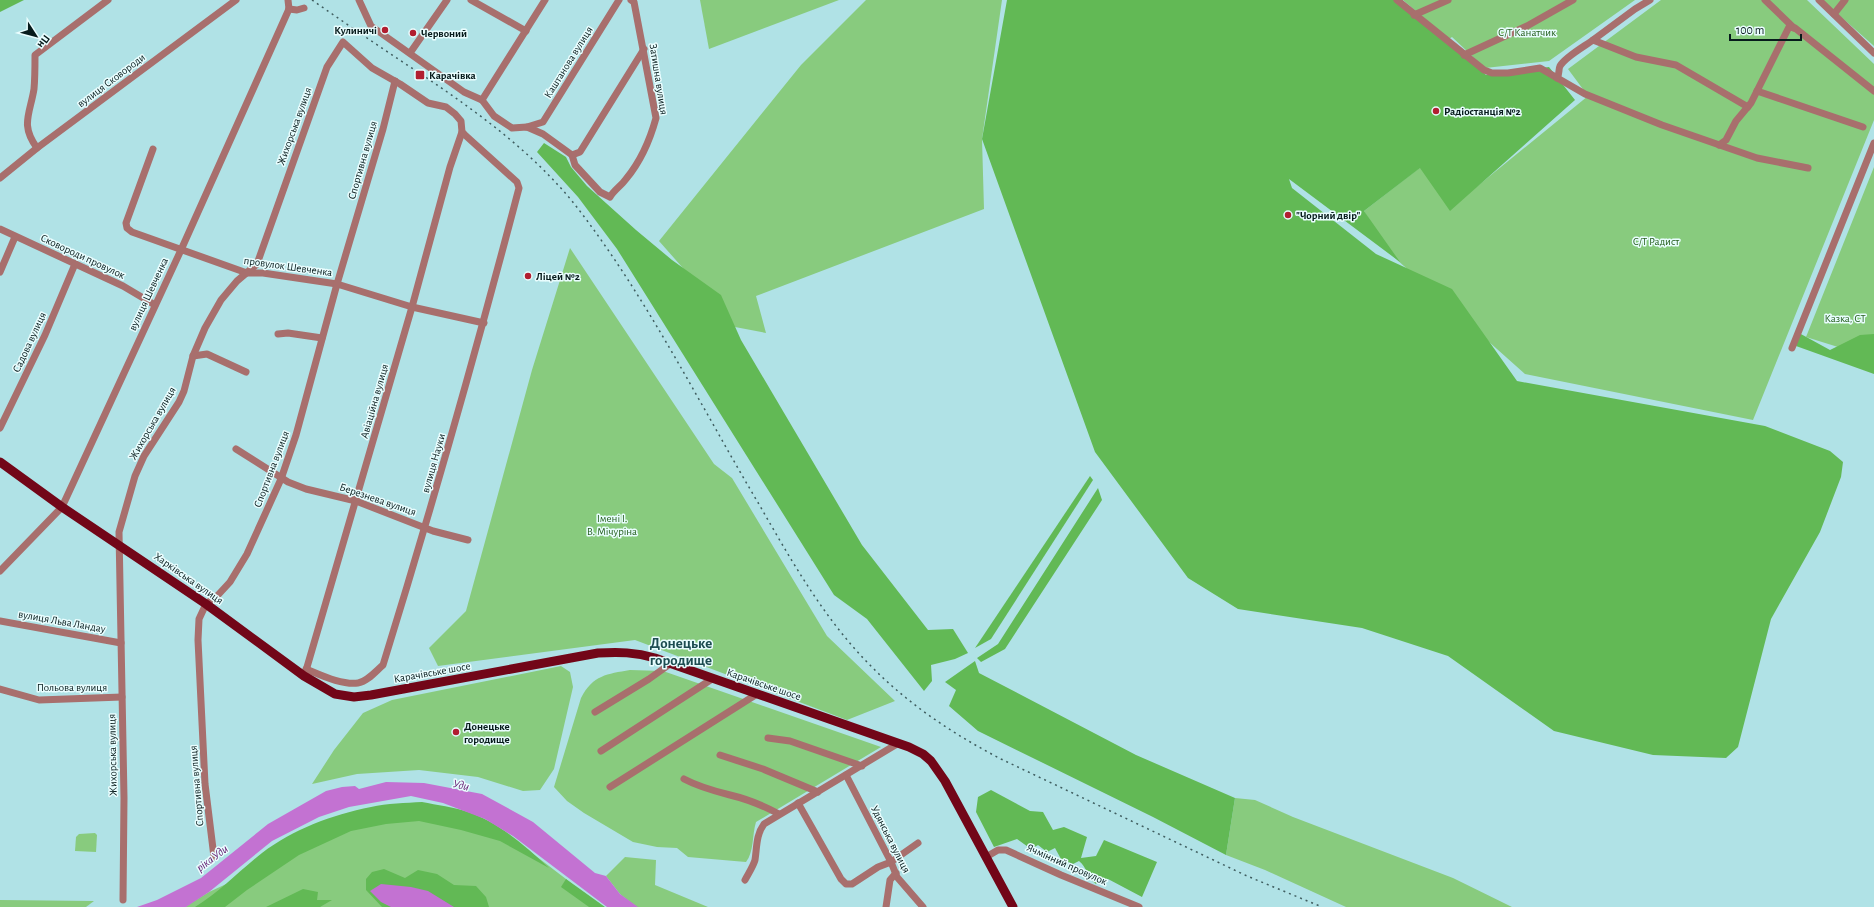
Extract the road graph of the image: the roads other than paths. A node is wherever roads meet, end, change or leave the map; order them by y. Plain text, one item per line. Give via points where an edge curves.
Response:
1 (108, 0) edge
2 (236, 0) edge
3 (288, 0) edge
4 (359, 0) edge
5 (447, 0) edge
6 (471, 0) edge
7 (545, 0) edge
8 (619, 0) edge
9 (632, 0) edge
10 (1397, 0) edge
11 (1448, 0) edge
12 (1574, 0) edge
13 (1650, 0) edge
14 (1765, 0) edge
15 (1819, 0) edge
16 (1845, 0) edge
17 (1430, 4) edge
18 (304, 8) dead end
19 (289, 9) junction
20 (1834, 14) junction
21 (1414, 15) junction
22 (1795, 28) junction
23 (526, 31) junction
24 (1593, 40) junction
25 (644, 49) junction
26 (410, 53) junction
27 (1874, 53) edge
28 (1464, 55) junction
29 (1557, 78) junction
30 (395, 81) junction
31 (1757, 91) junction
32 (1874, 91) edge
33 (482, 100) junction
34 (1748, 107) junction
35 (527, 127) junction
36 (1863, 127) dead end
37 (462, 132) junction
38 (1874, 143) edge
39 (1720, 145) junction
40 (37, 148) junction
41 (153, 149) dead end
42 (572, 155) junction
43 (1808, 168) dead end
44 (0, 178) edge
45 (0, 229) edge
46 (15, 237) junction
47 (181, 250) junction
48 (74, 264) junction
49 (0, 272) edge
50 (247, 273) junction
51 (337, 284) junction
52 (155, 304) junction
53 (412, 307) junction
54 (484, 324) junction
55 (278, 334) dead end
56 (322, 338) junction
57 (1792, 348) dead end
58 (193, 356) junction
59 (246, 372) dead end
60 (0, 428) edge
61 (236, 449) dead end
62 (0, 462) edge
63 (281, 479) junction
64 (356, 501) junction
65 (62, 507) junction
66 (425, 528) junction
67 (468, 540) dead end
68 (118, 545) junction
69 (0, 571) edge
70 (206, 604) junction
71 (0, 621) edge
72 (121, 643) junction
73 (670, 664) junction
74 (305, 672) junction
75 (712, 678) junction
76 (0, 689) edge
77 (757, 694) junction
78 (371, 695) joint
79 (122, 697) junction
80 (595, 712) dead end
81 (768, 738) dead end
82 (897, 744) junction
83 (601, 751) dead end
84 (720, 755) dead end
85 (862, 766) junction
86 (846, 775) junction
87 (684, 779) dead end
88 (610, 787) dead end
89 (818, 792) junction
90 (798, 803) junction
91 (779, 814) junction
92 (918, 843) dead end
93 (214, 857) dead end
94 (986, 857) junction
95 (891, 862) junction
96 (896, 873) junction
97 (745, 880) dead end
98 (123, 900) dead end
99 (886, 907) edge
100 (923, 907) edge
101 (1013, 907) edge
102 (1139, 907) edge

1 - 40 street via 35,55 34,89 27,122 29,137
2 - 40 street, вулиця Сковороди
3 - 19 street
4 - 26 street via 371,26
5 - 26 street
6 - 23 street
7 - 23 street
8 - 35 street, Каштанова вулиця via 543,122
9 - 25 street, Затишна вулиця
10 - 21 street
11 - 17 street
12 - 28 street via 1528,26
13 - 24 street
14 - 22 street
15 - 20 street
16 - 20 street
17 - 21 street
18 - 19 street
19 - 47 street, вулиця Шевченка
20 - 27 street
21 - 28 street
22 - 31 street via 1789,27
22 - 32 street
23 - 33 street
24 - 29 street via 1564,62
24 - 34 street via 1636,57 1676,65
25 - 42 street via 580,152
25 - 42 street, Затишна вулиця via 656,118 652,134 640,159 610,198 600,192 575,165
26 - 33 street via 464,92
28 - 29 street via 1492,73 1540,68
29 - 39 street via 1584,94
30 - 37 street via 428,102 446,106 461,121
30 - 50 street, Жихорська вулиця via 372,68 343,42 327,67 257,264
30 - 51 street, Спортивна вулиця
31 - 34 street
31 - 36 street
33 - 35 street via 494,116 512,128
34 - 39 street
35 - 42 street via 543,134
37 - 53 street, Авіаційна вулиця
37 - 54 street, вулиця Науки via 518,184 519,188
38 - 57 street
39 - 43 street via 1757,158
40 - 44 street, вулиця Сковороди
41 - 47 street, провулок Шевченка via 126,224 132,232
45 - 46 street, Сковороди провулок
46 - 48 street, Сковороди провулок
46 - 49 street
47 - 50 street, провулок Шевченка
47 - 52 street, вулиця Шевченка
48 - 52 street, Сковороди провулок
48 - 60 street, Садова вулиця via 45,335
50 - 51 street, провулок Шевченка
50 - 58 street, Жихорська вулиця via 222,300 205,328
51 - 53 street, провулок Шевченка
51 - 56 street, Спортивна вулиця
52 - 65 street, вулиця Шевченка
53 - 54 street, провулок Шевченка
53 - 64 street, Авіаційна вулиця
54 - 66 street, вулиця Науки
55 - 56 street
56 - 63 street, Спортивна вулиця via 296,435
58 - 59 street via 207,354
58 - 68 street, Жихорська вулиця via 179,402 144,456 135,476 119,532
61 - 63 street, Березнева вулиця
62 - 65 main road, Харківська вулиця
63 - 64 street, Березнева вулиця via 306,489
63 - 70 street, Спортивна вулиця via 247,554 230,582
64 - 66 street, Березнева вулиця
64 - 74 street, Авіаційна вулиця
65 - 68 main road, Харківська вулиця
65 - 69 street, вулиця Шевченка
66 - 67 street, Березнева вулиця
66 - 74 street, вулиця Науки via 383,665 372,676 359,683 344,682
68 - 70 main road, Харківська вулиця
68 - 72 street, Жихорська вулиця
70 - 74 main road, Харківська вулиця
70 - 93 street, Спортивна вулиця via 199,619 198,640 205,784
71 - 72 street, вулиця Льва Ландау
72 - 79 street, Жихорська вулиця
73 - 75 main road, Карачівське шосе
73 - 78 main road, Карачівське шосе via 639,653 598,653
73 - 80 street
74 - 78 main road, Харківська вулиця via 335,694 354,697
75 - 77 main road, Карачівське шосе
75 - 83 street
76 - 79 street, Польова вулиця via 39,700
77 - 82 main road, Карачівське шосе
77 - 88 street
79 - 98 street, Жихорська вулиця
81 - 85 street via 790,741
82 - 85 street
82 - 94 main road, Карачівське шосе via 923,754 931,762 945,781
84 - 89 street via 763,769
85 - 86 street
86 - 89 street
86 - 95 street, Удянська вулиця
87 - 91 street via 713,792 755,803
89 - 90 street
90 - 91 street
90 - 95 street via 846,884 852,884 878,867
91 - 97 street via 764,824 760,830 755,861
92 - 95 street
94 - 101 main road, Карачівське шосе
94 - 102 street, Ячмінний провулок via 998,850 1006,850
95 - 96 street, Удянська вулиця
96 - 99 street via 890,880
96 - 100 street, Удянська вулиця

